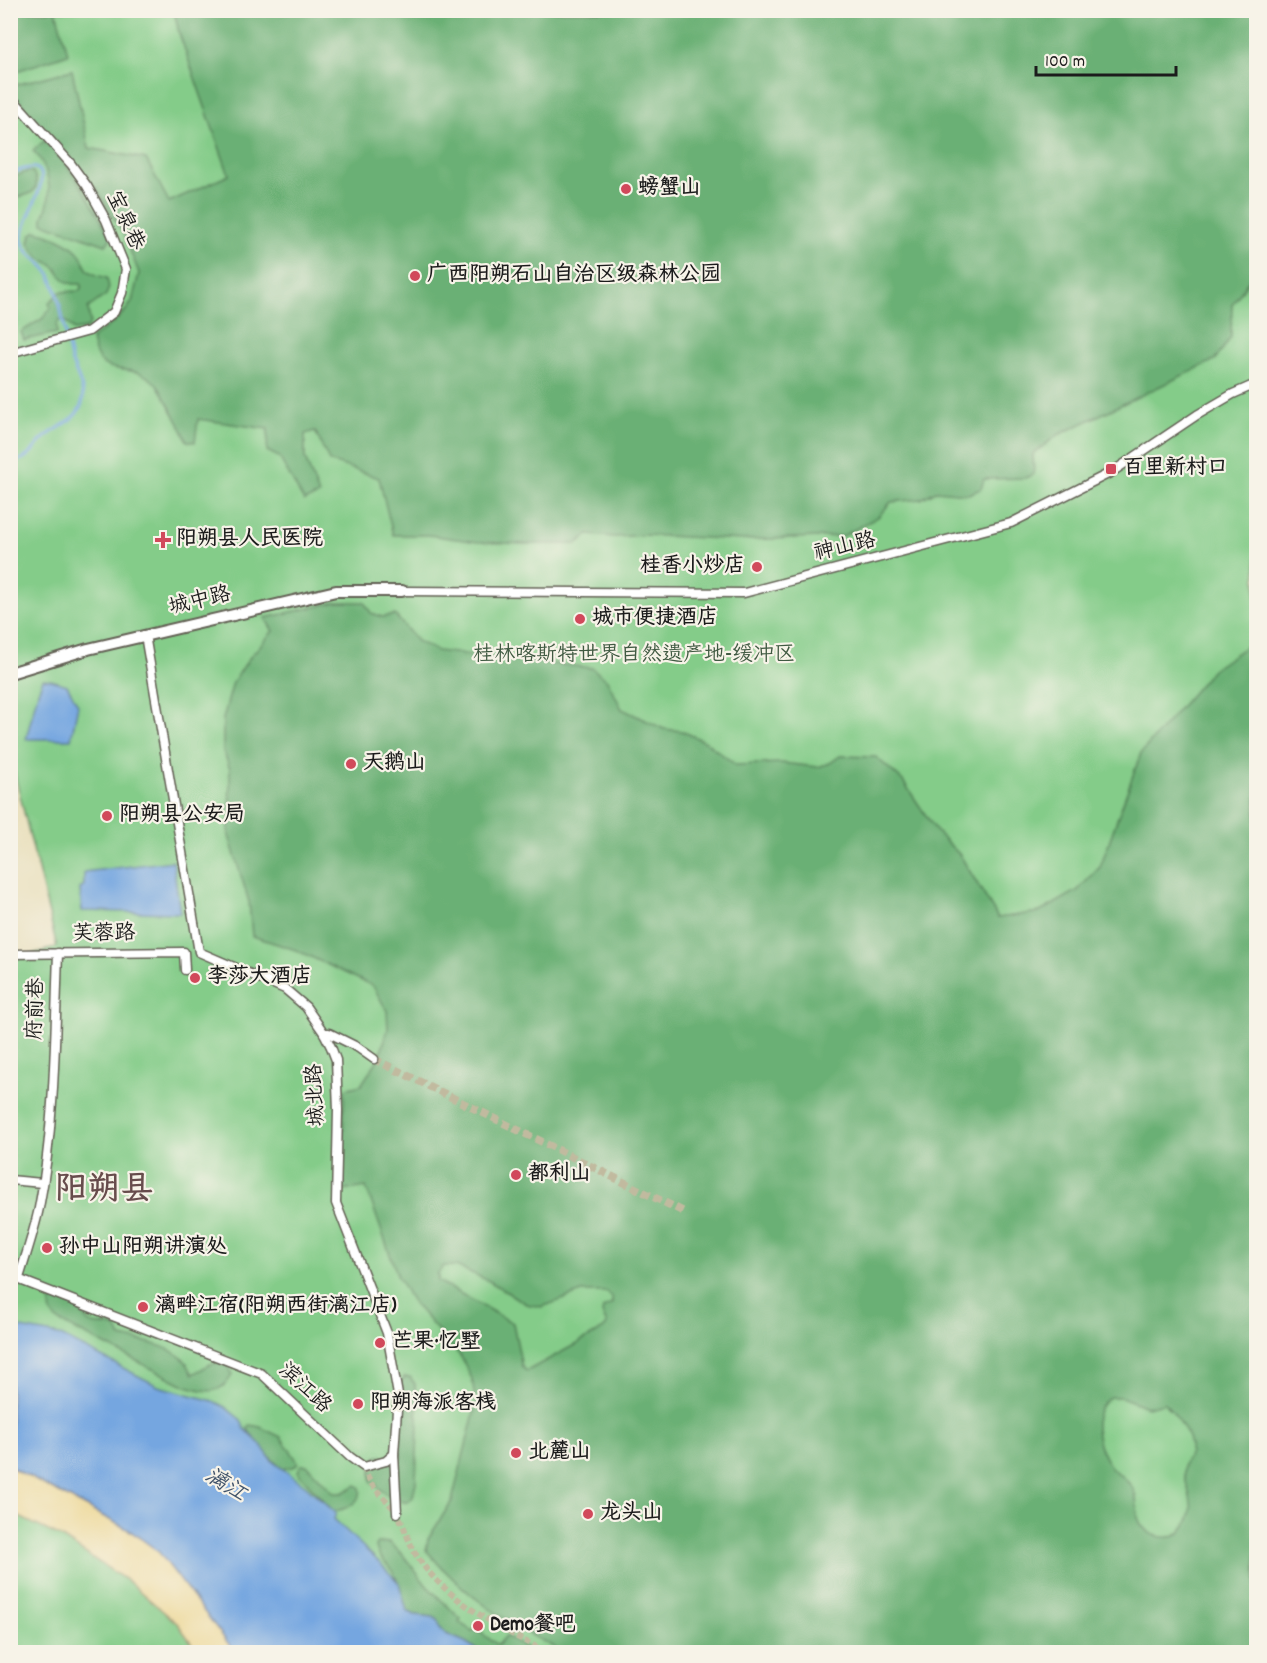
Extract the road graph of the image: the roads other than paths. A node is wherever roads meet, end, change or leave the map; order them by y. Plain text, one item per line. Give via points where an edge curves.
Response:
1 (10, 96) edge
2 (10, 352) edge
3 (1257, 384) edge
4 (402, 591) joint
5 (145, 635) junction
6 (10, 673) edge
7 (184, 952) junction
8 (199, 952) junction
9 (58, 953) junction
10 (10, 954) edge
11 (185, 970) dead end
12 (324, 1033) junction
13 (374, 1059) tunnel mouth
14 (10, 1180) edge
15 (42, 1183) junction
16 (15, 1277) edge
17 (394, 1454) junction
18 (397, 1513) dead end

1 - 2 street, 宝泉巷 via 87,186 126,269 114,312 89,331
3 - 4 street, 神山路 via 1233,394 1112,472 1011,523 744,593
4 - 5 street, 城中路 via 336,591
5 - 6 street, 城中路
5 - 8 street
7 - 8 street, 芙蓉路
7 - 9 street, 芙蓉路
7 - 10 street
7 - 11 street
8 - 12 street, 城北路 via 285,989 306,1007
9 - 10 street, 芙蓉路
9 - 15 street, 府前巷 via 51,1103
12 - 13 street
12 - 17 street, 城北路 via 336,1060 336,1203 387,1333 398,1395
14 - 15 street
15 - 16 street, 府前巷 via 35,1223
16 - 17 street, 滨江路 via 262,1374 364,1467 386,1461
17 - 18 street, 城北路

